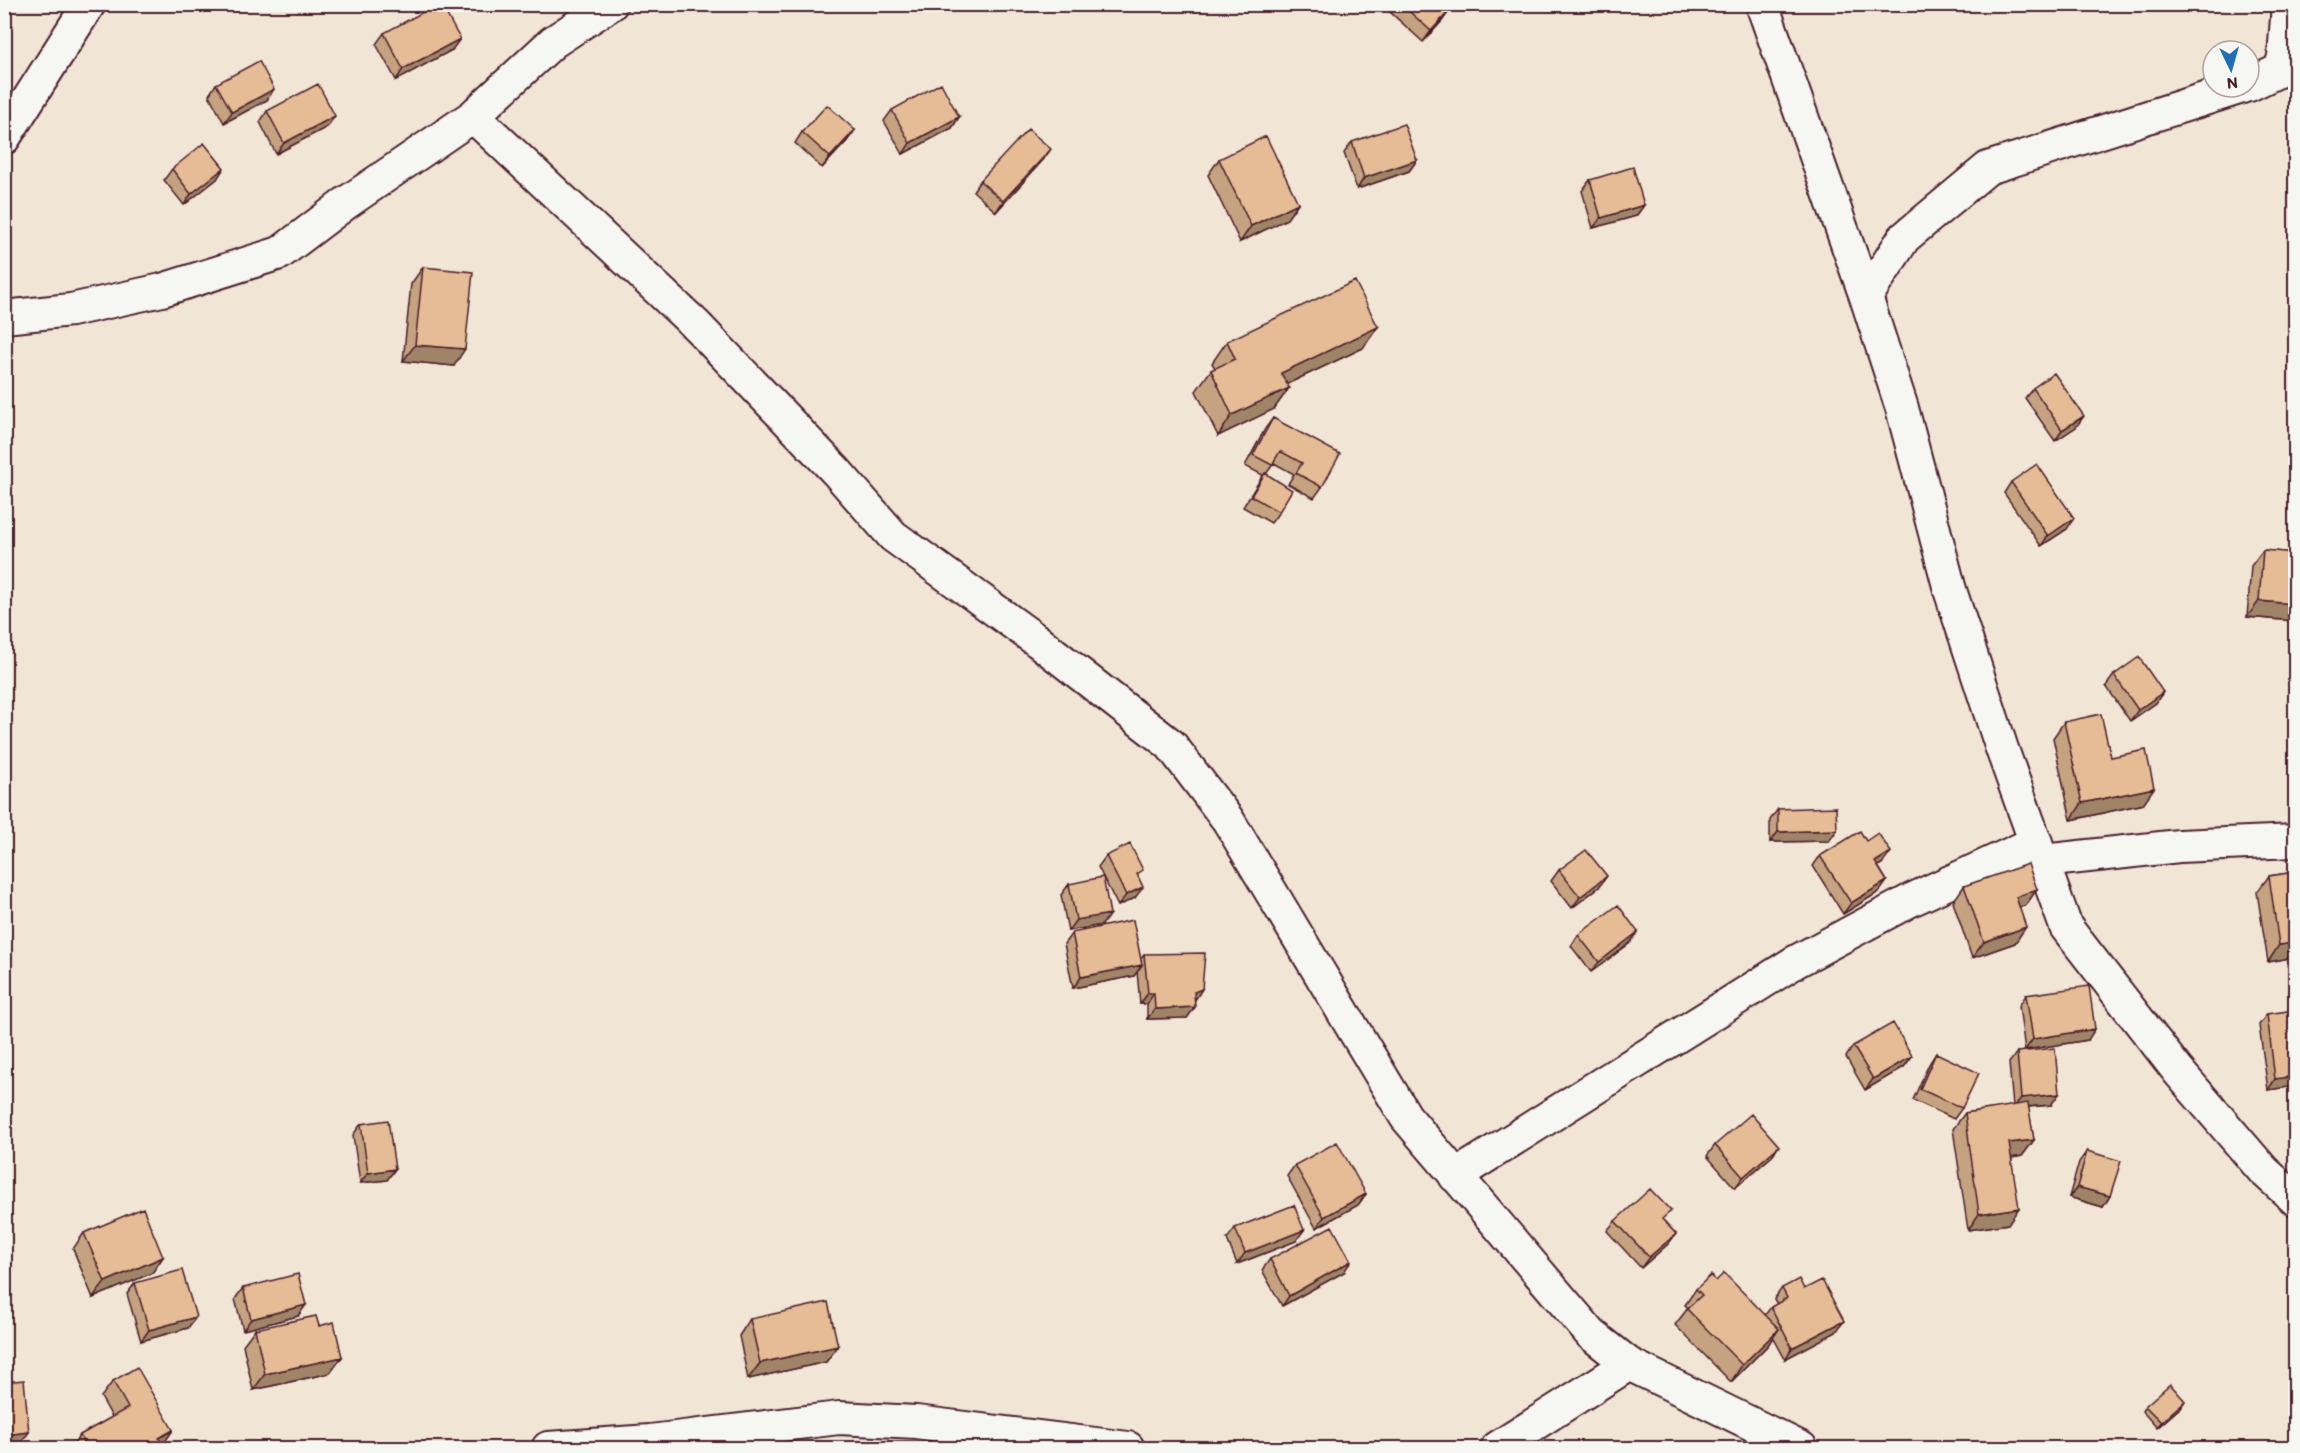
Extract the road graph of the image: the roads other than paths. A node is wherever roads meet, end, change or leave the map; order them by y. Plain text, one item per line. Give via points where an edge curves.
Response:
1 (89, 4) edge
2 (611, 4) edge
3 (1762, 4) edge
4 (2288, 4) edge
5 (2261, 79) edge
6 (2204, 99) edge
7 (473, 116) junction
8 (4, 138) edge
9 (1866, 297) junction
10 (4, 317) edge
11 (2295, 841) edge
12 (2039, 852) junction
13 (1455, 1176) junction
14 (2295, 1200) edge
15 (1629, 1364) junction
16 (548, 1449) edge
17 (1128, 1449) edge
18 (1497, 1449) edge
19 (1801, 1449) edge

1 - 8 street
2 - 7 street via 553,42
3 - 9 street
4 - 5 street via 2280,70
6 - 9 street via 1988,168 1904,238
7 - 10 street via 279,253 162,290 71,310
7 - 13 street via 697,326 893,536 1172,745 1228,820 1406,1117
9 - 12 street via 1902,408 1950,590
11 - 12 street
12 - 13 street via 1911,900 1795,962
12 - 14 street via 2066,927 2178,1071 2263,1170
13 - 15 street via 1591,1334
15 - 18 street
15 - 19 street
16 - 17 street via 839,1418 916,1422

